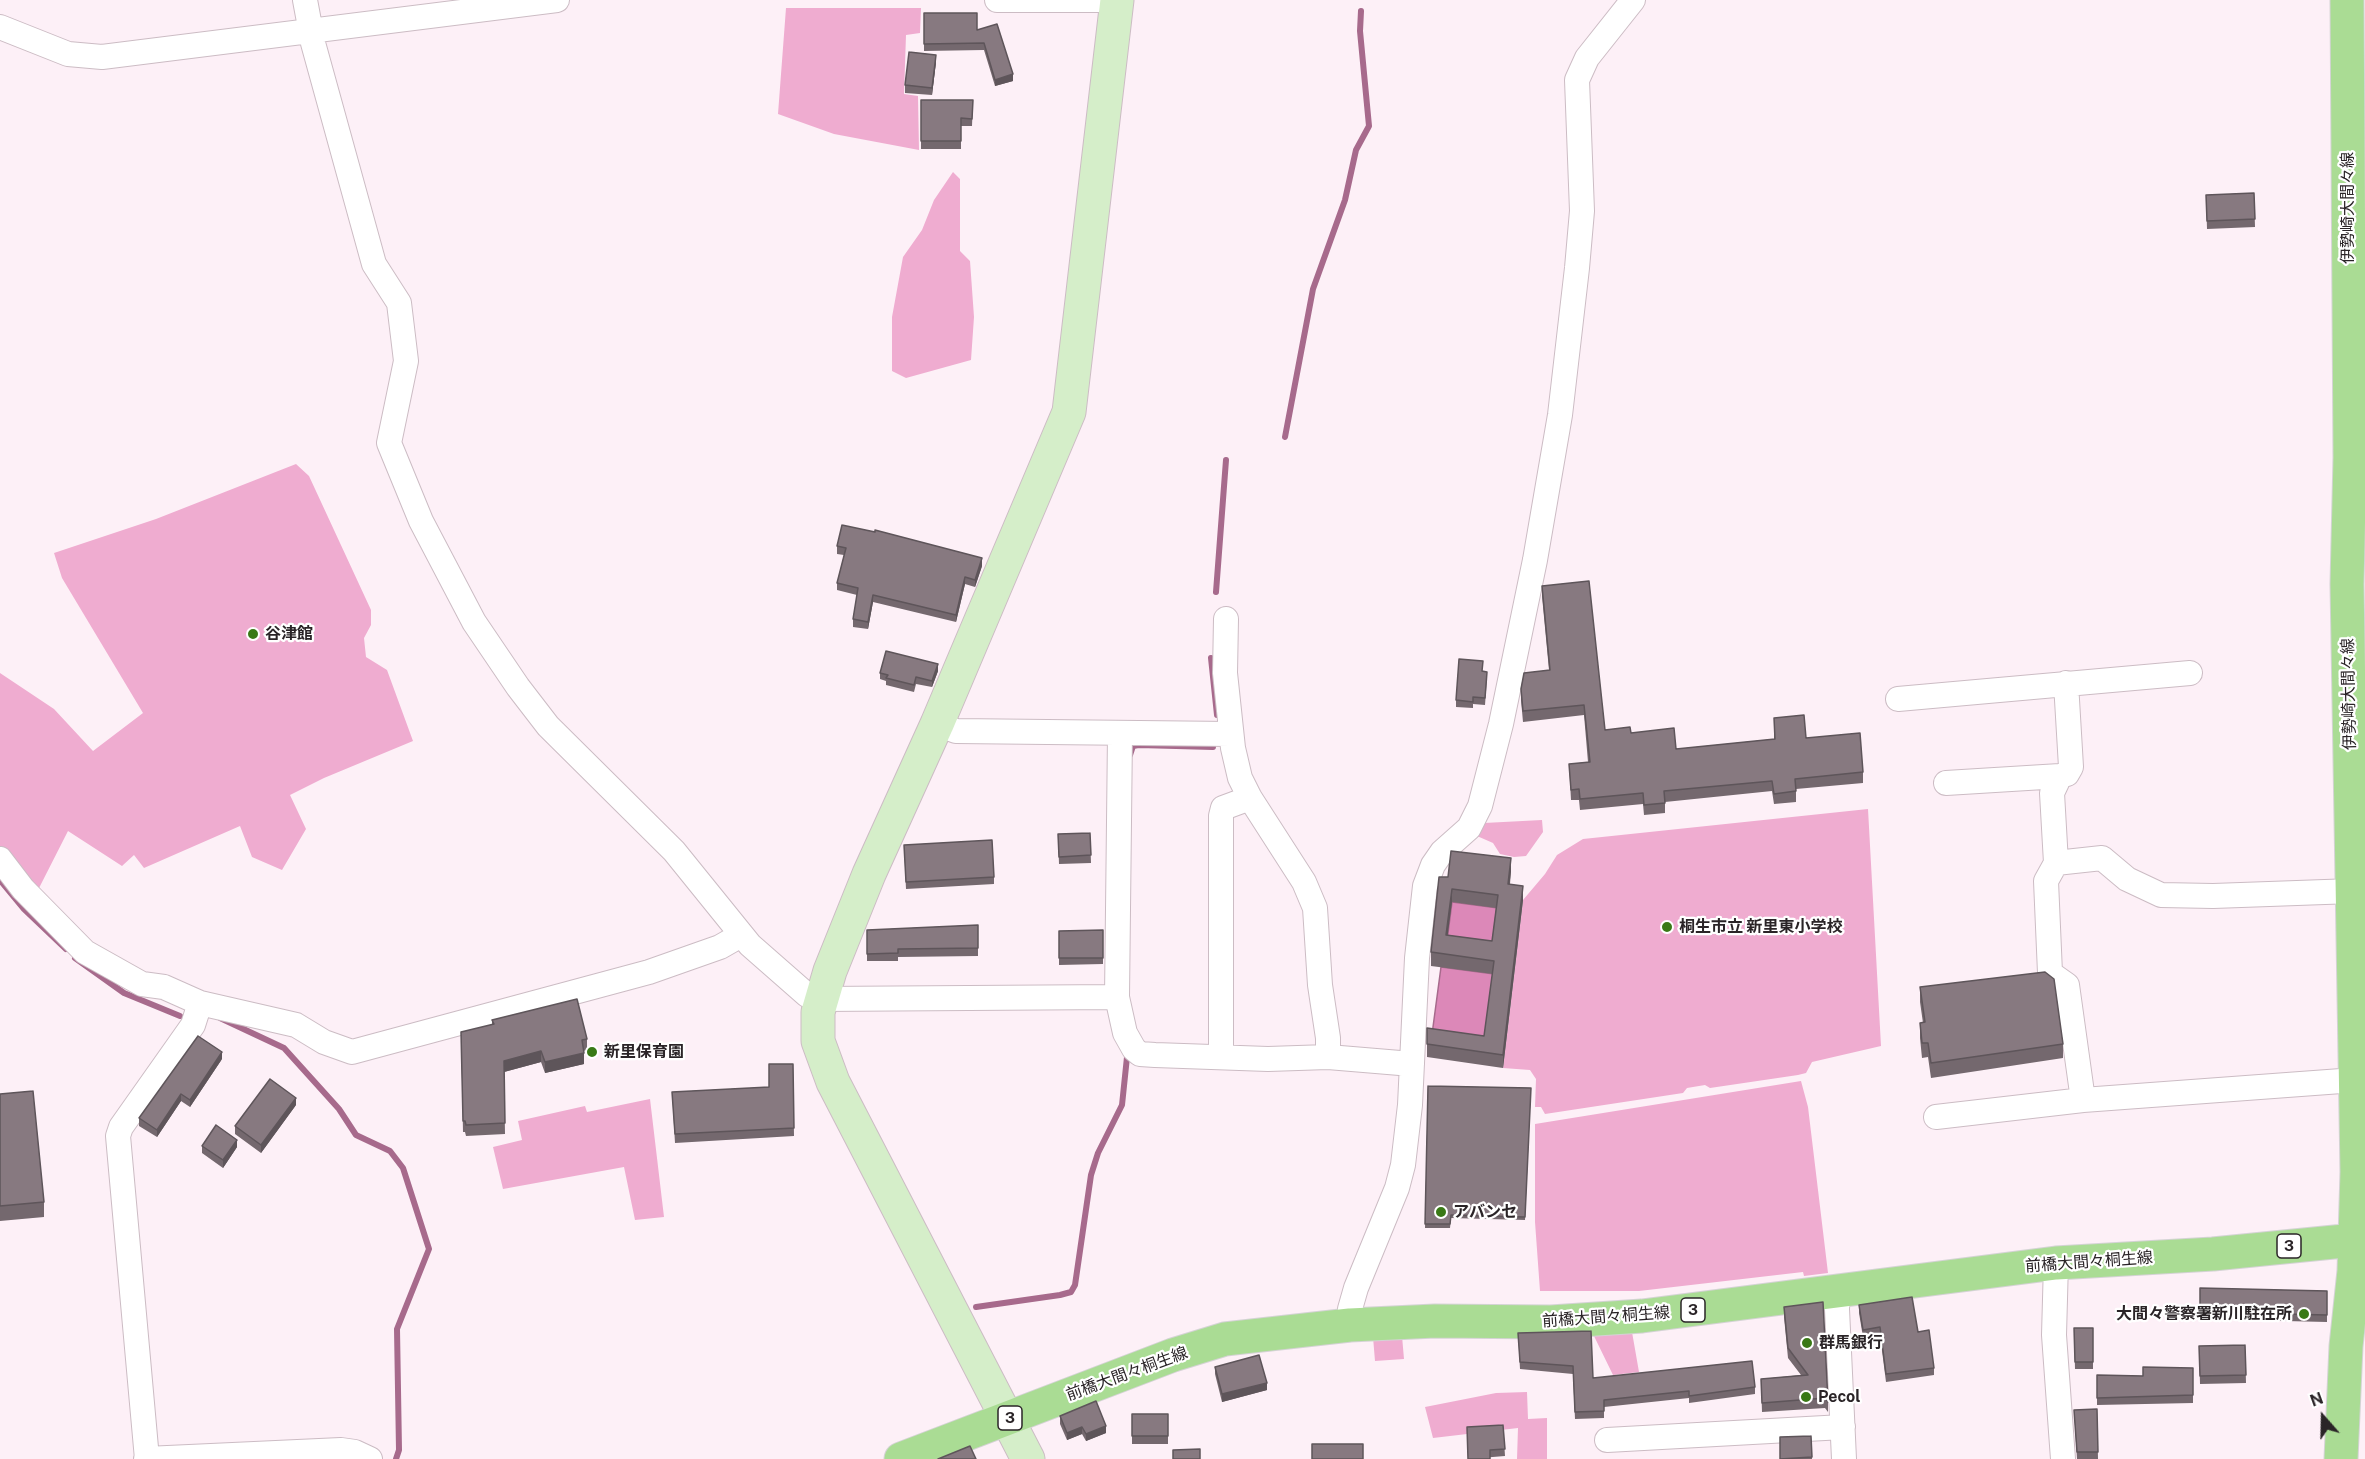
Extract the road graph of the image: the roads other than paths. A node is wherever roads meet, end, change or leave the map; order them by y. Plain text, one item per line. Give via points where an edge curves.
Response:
1 (305, 0) edge
2 (557, 0) edge
3 (997, 0) edge
4 (1106, 0) edge
5 (1117, 0) edge
6 (1633, 0) edge
7 (2347, 0) edge
8 (0, 27) edge
9 (311, 29) junction
10 (2357, 347) edge
11 (1226, 619) dead end
12 (2190, 673) dead end
13 (2066, 683) junction
14 (1898, 699) dead end
15 (937, 724) junction
16 (1120, 734) junction
17 (1230, 734) junction
18 (2060, 776) junction
19 (1946, 783) dead end
20 (1250, 798) junction
21 (0, 859) edge
22 (2056, 863) junction
23 (2353, 891) junction
24 (741, 935) junction
25 (1117, 997) junction
26 (820, 999) junction
27 (200, 1003) junction
28 (1221, 1057) junction
29 (1328, 1057) junction
30 (1412, 1064) junction
31 (2355, 1080) junction
32 (2083, 1100) junction
33 (1936, 1117) dead end
34 (2361, 1239) edge
35 (2056, 1263) junction
36 (1839, 1291) junction
37 (1350, 1326) junction
38 (1006, 1420) junction
39 (1843, 1427) junction
40 (1607, 1440) dead end
41 (146, 1459) edge
42 (370, 1459) edge
43 (901, 1459) edge
44 (1028, 1459) edge
45 (1844, 1459) edge
46 (2063, 1459) edge
47 (2341, 1459) edge

1 - 9 street
2 - 9 street
3 - 4 street
5 - 15 street via 1069,412
6 - 30 street via 1587,58 1577,80 1581,211 1560,415 1504,712 1482,799 1469,828 1442,852 1425,886
7 - 10 main road, 伊勢崎大間々線
8 - 9 street via 83,57
9 - 24 street via 374,264 399,303 406,361 388,443 421,521 474,622 518,687 561,741 674,851
10 - 23 main road, 伊勢崎大間々線 via 2346,584
11 - 17 street
12 - 13 street
13 - 14 street
13 - 18 street via 2071,767
15 - 16 street via 956,731
15 - 26 street via 869,874
16 - 17 street
16 - 25 street
17 - 20 street via 1240,778
18 - 19 street
18 - 22 street via 2052,793
20 - 28 street via 1223,808 1221,816
20 - 29 street via 1304,882 1315,908
21 - 27 street via 23,889 85,952 142,984 164,987
22 - 23 street via 2102,858 2127,879 2161,895
22 - 32 street via 2046,880 2050,974 2067,985
23 - 31 main road, 伊勢崎大間々線
24 - 26 street via 800,990
24 - 27 street via 720,947 649,972 352,1052 324,1042 296,1025
25 - 26 street
25 - 28 street via 1125,1033 1140,1054
26 - 38 street via 818,1041 833,1082
27 - 41 street via 193,1025 118,1136
28 - 29 street
29 - 30 street
30 - 37 street via 1400,1177 1356,1288
31 - 32 street
31 - 34 main road, 伊勢崎大間々線
32 - 33 street
34 - 35 main road, 前橋大間々桐生線 / 3 via 2213,1254
34 - 47 main road, 伊勢崎大間々線 via 2346,1346
35 - 36 main road, 前橋大間々桐生線 / 3
35 - 46 street via 2054,1335
36 - 37 main road, 前橋大間々桐生線 / 3 via 1599,1319
36 - 39 street
37 - 38 main road, 前橋大間々桐生線 / 3 via 1225,1339 1173,1355
38 - 43 main road, 前橋大間々桐生線 / 3
38 - 44 street
39 - 40 street
39 - 45 street
41 - 42 street via 341,1450

